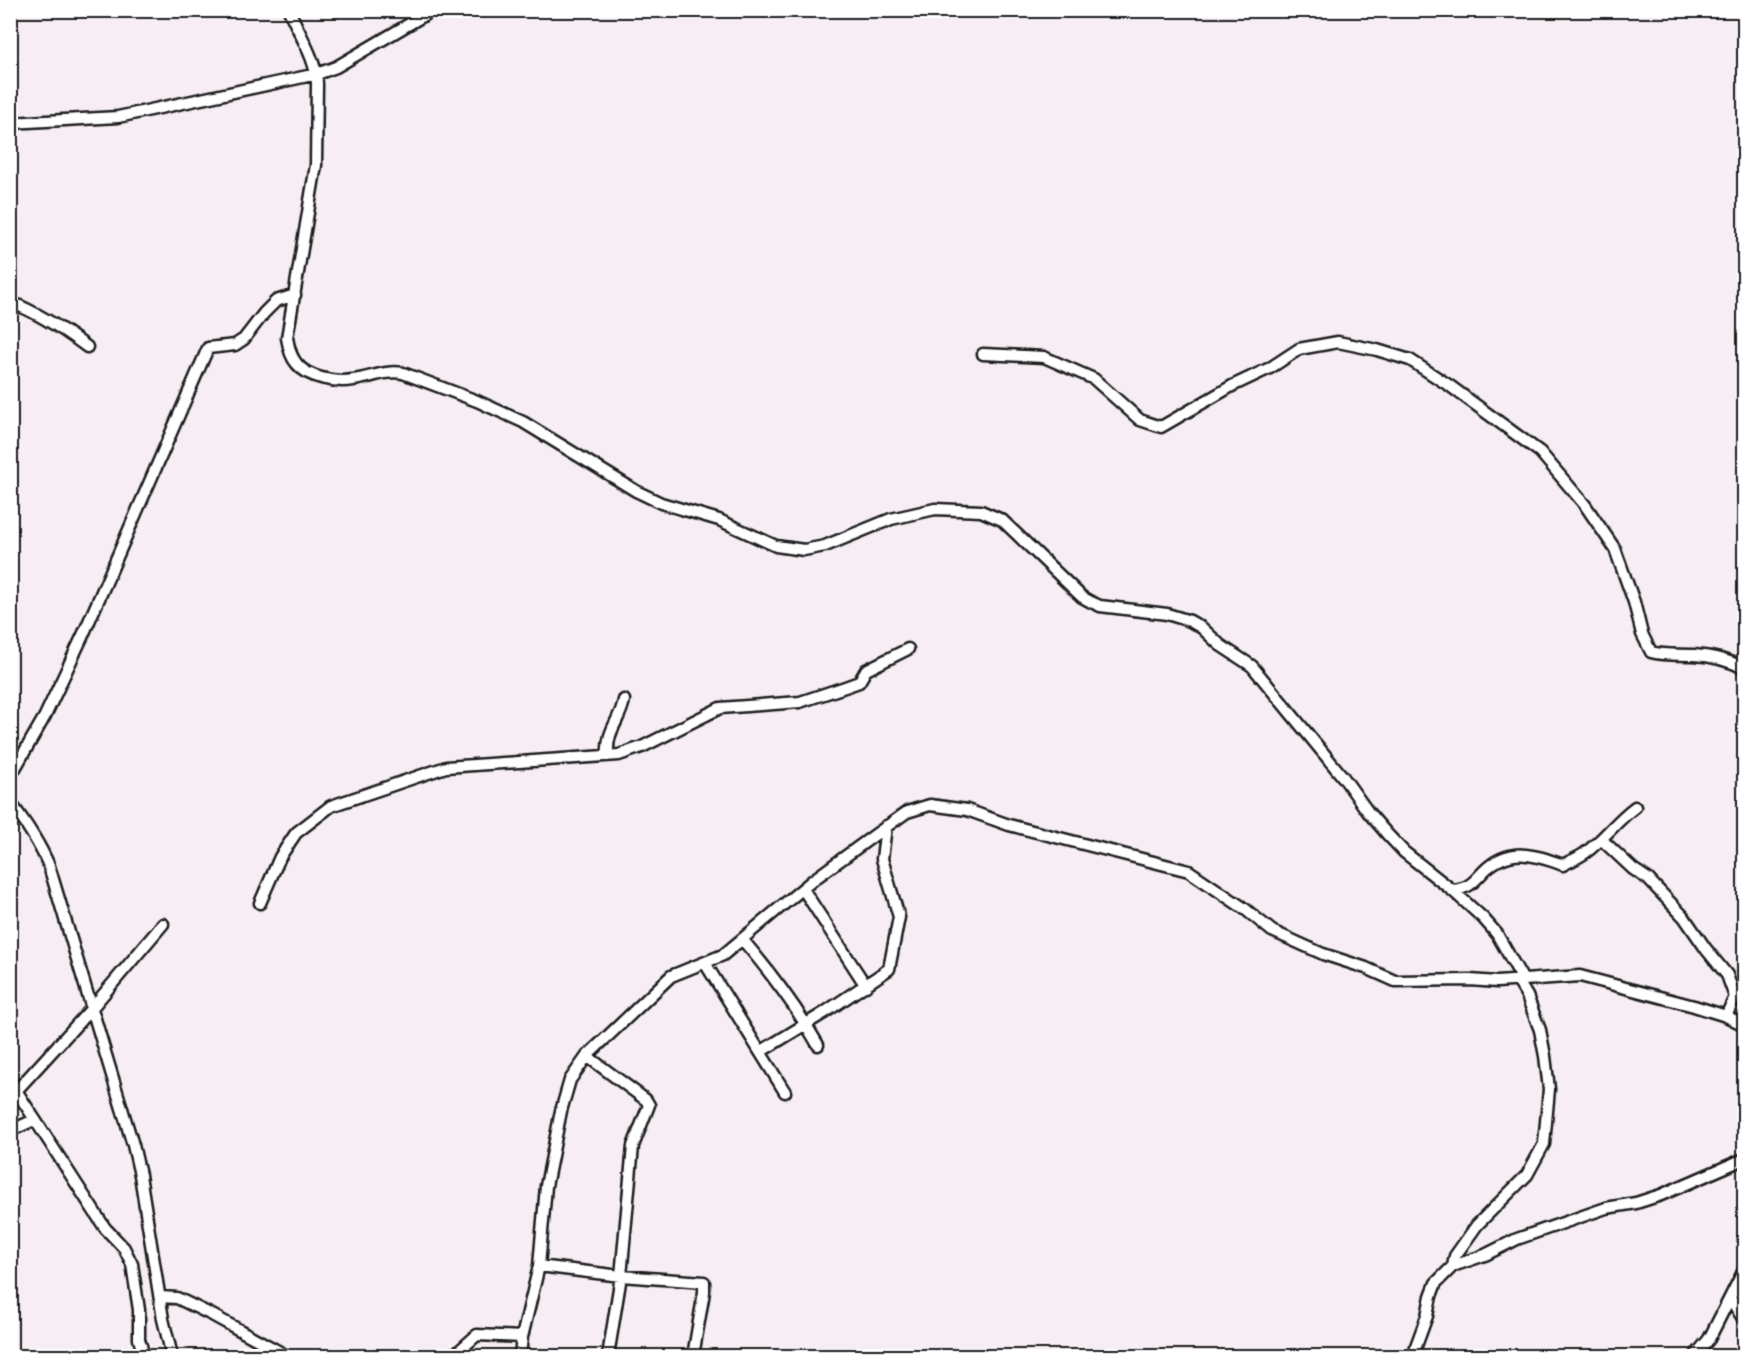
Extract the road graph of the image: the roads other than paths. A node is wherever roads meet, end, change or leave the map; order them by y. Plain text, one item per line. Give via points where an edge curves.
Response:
1 (289, 10) edge
2 (433, 10) edge
3 (317, 74) junction
4 (10, 123) edge
5 (295, 295) junction
6 (10, 302) edge
7 (87, 347) dead end
8 (983, 354) dead end
9 (908, 649) dead end
10 (1744, 668) edge
11 (624, 700) dead end
12 (608, 756) junction
13 (10, 777) edge
14 (10, 802) edge
15 (1635, 807) dead end
16 (886, 826) junction
17 (1601, 839) junction
18 (803, 889) junction
19 (1452, 890) junction
20 (260, 903) dead end
21 (163, 924) dead end
22 (742, 939) junction
23 (705, 963) junction
24 (1521, 981) junction
25 (866, 986) junction
26 (91, 1009) junction
27 (1726, 1016) junction
28 (806, 1024) junction
29 (1744, 1025) edge
30 (818, 1045) dead end
31 (760, 1052) junction
32 (586, 1056) junction
33 (10, 1081) edge
34 (16, 1091) junction
35 (785, 1092) dead end
36 (34, 1120) junction
37 (10, 1131) edge
38 (1744, 1159) edge
39 (539, 1266) junction
40 (1453, 1266) junction
41 (1744, 1270) edge
42 (621, 1276) junction
43 (160, 1297) junction
44 (1730, 1298) junction
45 (1744, 1320) edge
46 (522, 1337) junction
47 (144, 1356) edge
48 (172, 1356) edge
49 (287, 1356) edge
50 (450, 1356) edge
51 (520, 1356) edge
52 (608, 1356) edge
53 (693, 1356) edge
54 (1415, 1356) edge
55 (1695, 1356) edge

1 - 3 street
2 - 3 street via 336,67
3 - 4 street via 118,117
3 - 5 street via 316,165
5 - 13 street via 276,301 235,345 208,348 84,633 45,716
5 - 19 street via 288,338 290,353 297,366 311,374 341,381 391,371 431,383 523,422 636,491 719,520 776,546 804,550 825,546 891,519 935,509 981,511 1002,520 1082,597 1101,606 1167,614 1190,621 1252,666 1387,834
6 - 7 street via 60,327
8 - 10 street via 1044,357 1094,379 1140,420 1161,427 1299,349 1338,342 1410,360 1540,452 1585,505 1615,549 1651,652 1716,657
9 - 12 street via 866,670 859,682 828,694 800,702 720,708 642,747
11 - 12 street via 607,744
12 - 20 street via 446,767 331,806 296,833 280,857
14 - 26 street via 36,838 49,866
15 - 17 street
16 - 18 street
16 - 24 street via 907,812 930,805 967,810 1010,825 1189,871 1272,931 1395,981
16 - 25 street via 882,859 899,917 889,969
17 - 19 street via 1563,865 1532,854 1505,857 1470,886
17 - 27 street via 1668,899 1727,975 1735,997
18 - 22 street
18 - 25 street
19 - 24 street via 1497,934
21 - 26 street
22 - 23 street via 723,955
22 - 28 street
23 - 31 street
23 - 32 street via 671,976
24 - 27 street via 1580,976
24 - 40 street via 1540,1030 1545,1056 1549,1089 1544,1144 1527,1175 1477,1225 1455,1256
25 - 28 street
26 - 34 street
26 - 43 street via 135,1155
27 - 29 street
28 - 30 street
28 - 31 street
31 - 35 street
32 - 39 street via 570,1080 561,1111 546,1186
32 - 42 street via 649,1105 633,1146
33 - 34 street
34 - 36 street
36 - 37 street
36 - 47 street via 105,1228 129,1256
38 - 40 street via 1661,1195 1606,1208
39 - 42 street
39 - 46 street
40 - 54 street via 1431,1296
41 - 44 street
42 - 52 street
42 - 53 street via 704,1282
43 - 48 street
43 - 49 street via 177,1298
44 - 45 street
44 - 55 street via 1709,1339
46 - 50 street via 477,1335
46 - 51 street

